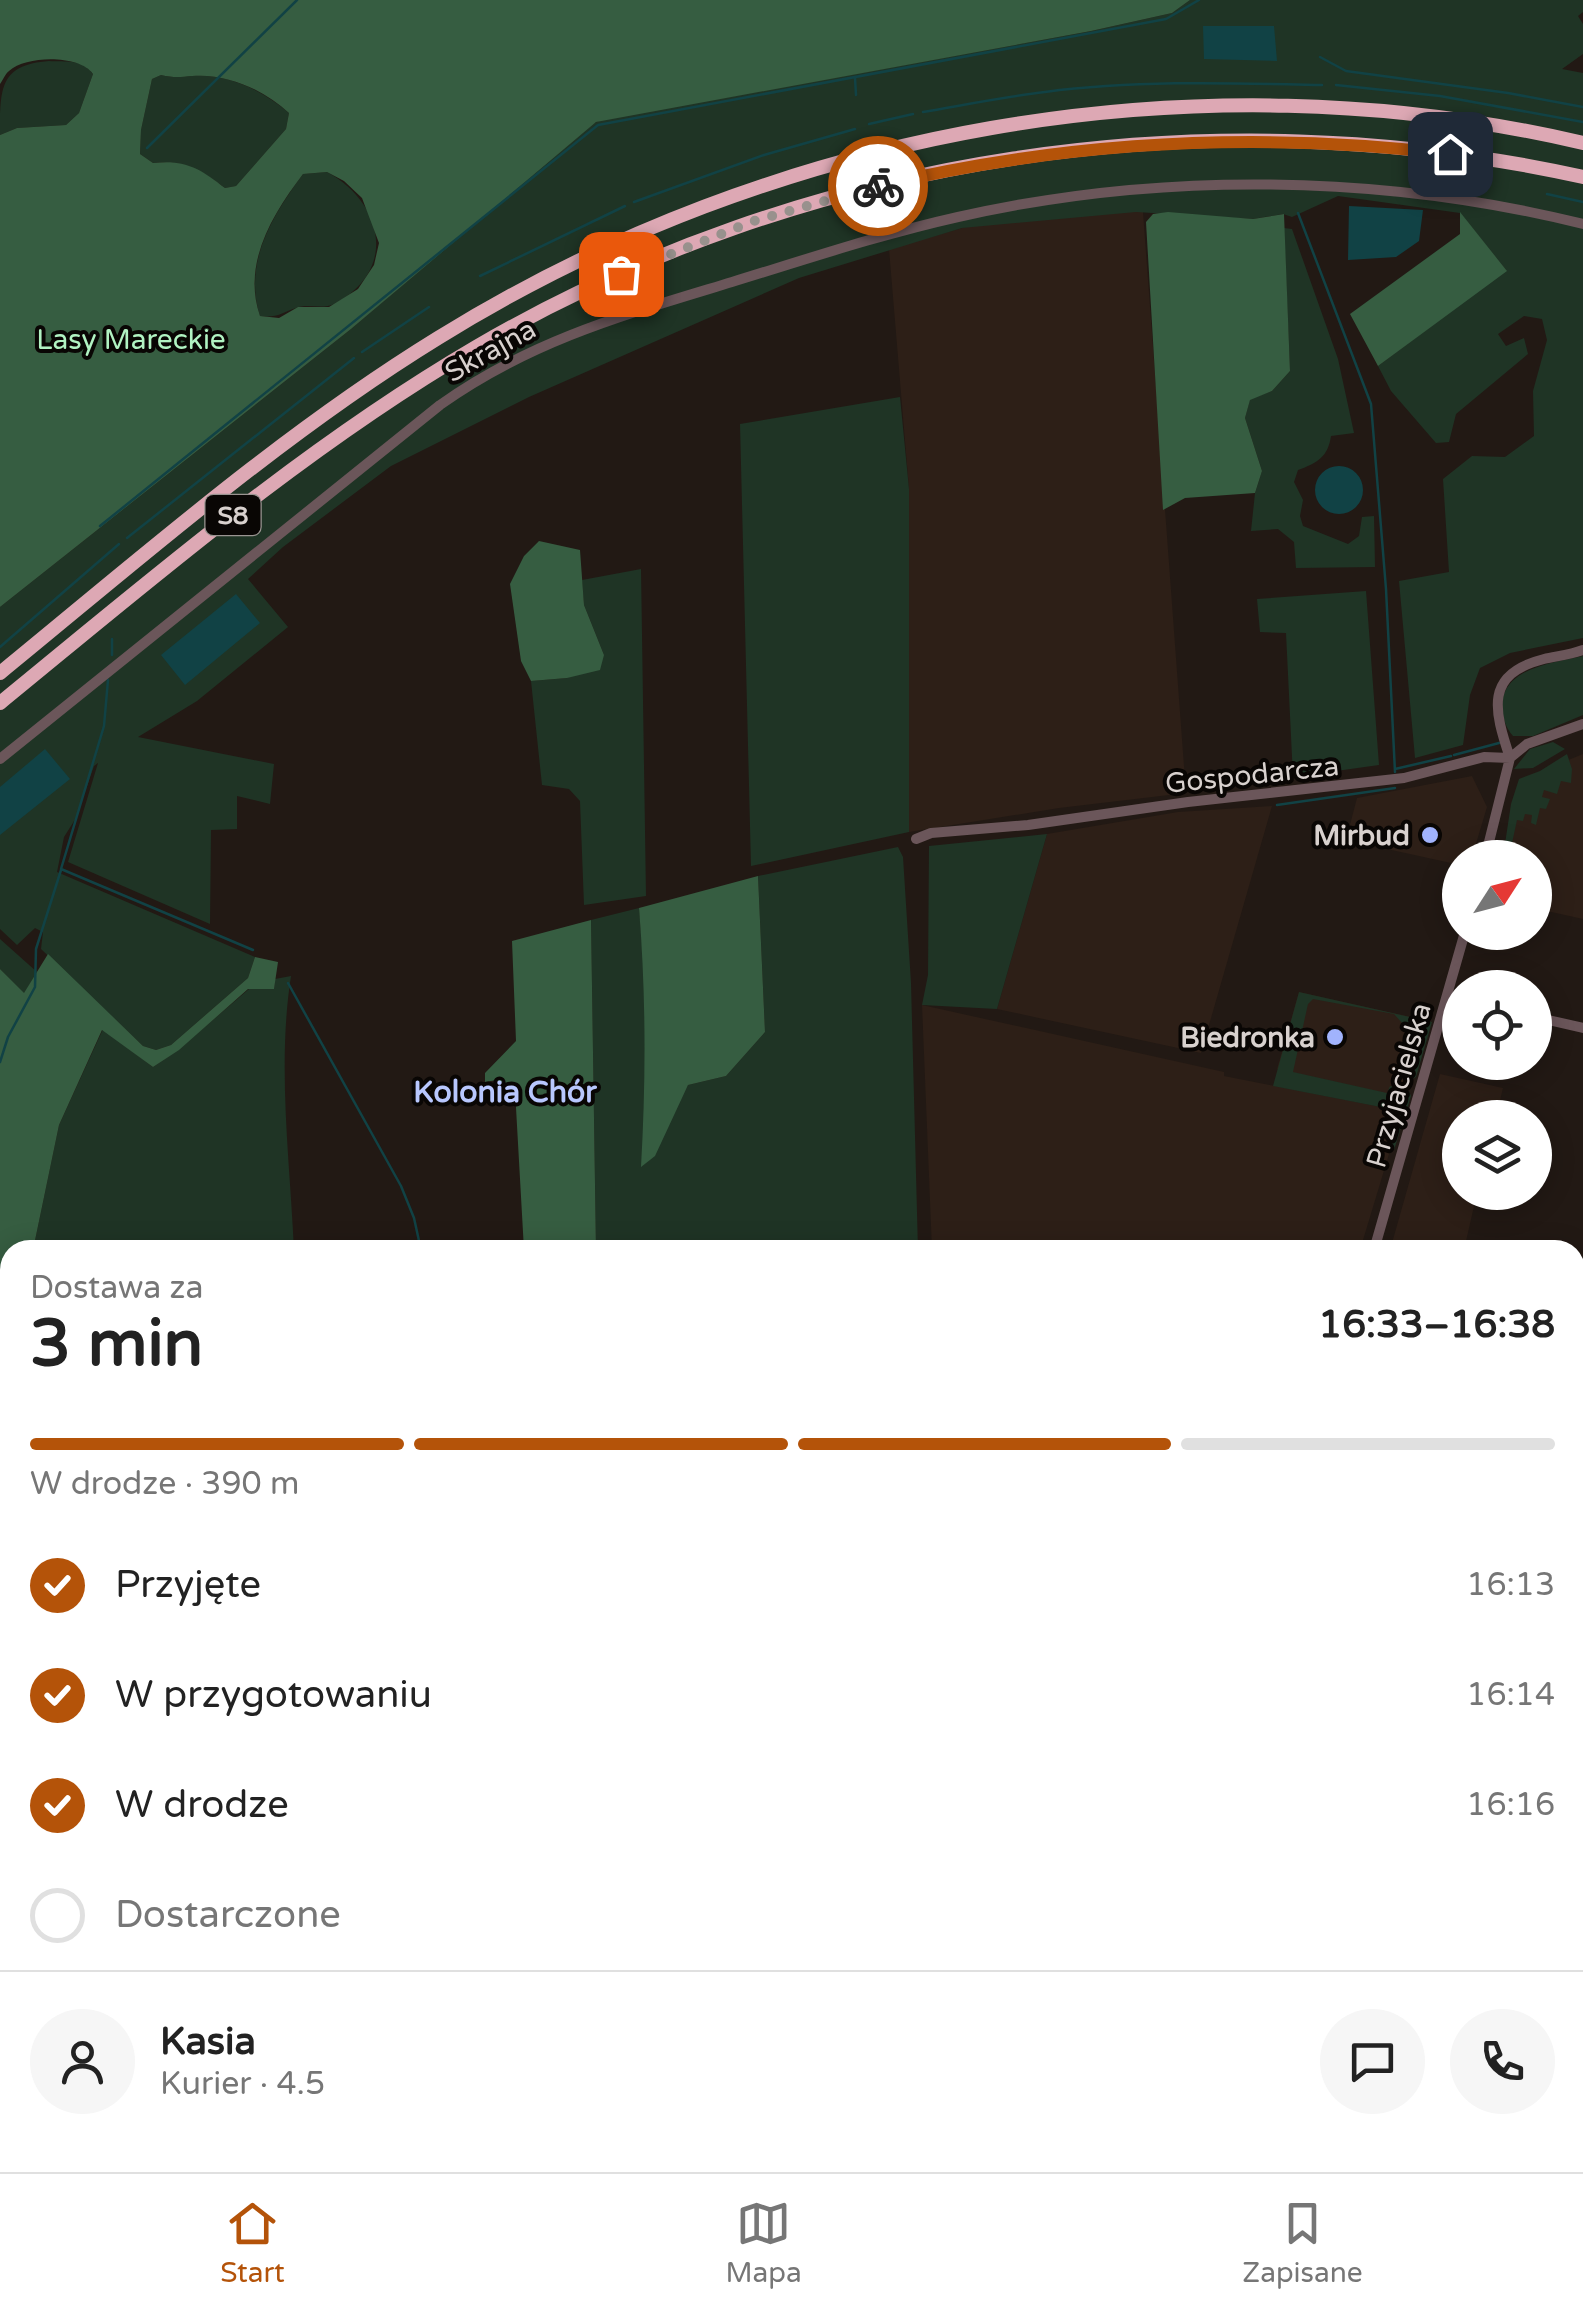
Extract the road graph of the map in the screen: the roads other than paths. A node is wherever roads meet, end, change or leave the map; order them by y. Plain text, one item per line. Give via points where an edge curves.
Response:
1 (1583, 143) edge
2 (1583, 178) edge
3 (1583, 224) edge
4 (1583, 650) edge
5 (0, 673) edge
6 (0, 703) edge
7 (1583, 724) edge
8 (0, 758) edge
9 (1510, 758) junction
10 (916, 839) dead end
11 (1490, 840) edge
12 (1552, 1021) edge
13 (1583, 1028) edge
14 (1442, 1034) edge
15 (1377, 1240) edge

1 - 5 highway, S8 via 1458,120 1303,106 1176,108 923,140 758,186 612,244 466,321 294,437
2 - 6 highway, S8 via 1435,152 1295,142 1158,143 1004,160 754,221 613,277 479,345 378,408
3 - 8 street, Skrajna via 1413,194 1288,186 1086,195 956,217 575,330 514,357 440,405
4 - 9 street via 1524,665 1503,682 1496,706
7 - 9 street, Gospodarcza via 1527,744
9 - 10 street, Gospodarcza via 1387,781
9 - 11 street
12 - 13 street
14 - 15 street, Przyjacielska

